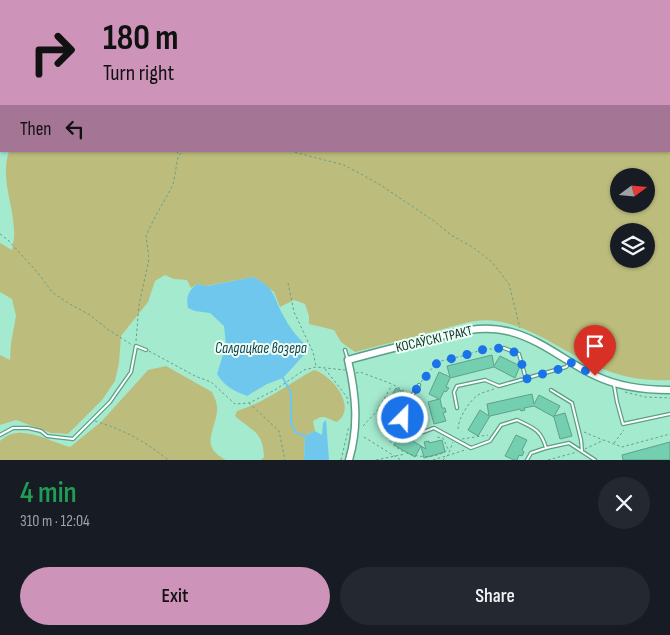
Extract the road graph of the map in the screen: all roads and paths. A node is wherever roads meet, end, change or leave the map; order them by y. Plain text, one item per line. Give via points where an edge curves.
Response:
1 (177, 152) edge
2 (182, 152) edge
3 (295, 152) edge
4 (178, 157) junction
5 (0, 234) edge
6 (288, 283) dead end
7 (520, 327) dead end
8 (136, 346) junction
9 (504, 348) joint
10 (146, 350) joint
11 (345, 350) dead end
12 (348, 360) junction
13 (570, 362) junction
14 (316, 367) junction
15 (324, 368) junction
16 (346, 370) dead end
17 (360, 372) dead end
18 (526, 379) junction
19 (614, 383) junction
20 (393, 385) junction
21 (419, 385) joint
22 (494, 389) dead end
23 (551, 390) dead end
24 (670, 390) edge
25 (413, 396) junction
26 (249, 403) junction
27 (380, 408) junction
28 (457, 408) dead end
29 (349, 410) dead end
30 (670, 414) edge
31 (91, 420) junction
32 (348, 426) dead end
33 (363, 426) dead end
34 (458, 429) dead end
35 (624, 430) dead end
36 (579, 432) junction
37 (0, 434) edge
38 (670, 434) edge
39 (488, 435) dead end
40 (364, 437) dead end
41 (436, 437) dead end
42 (454, 439) junction
43 (461, 439) dead end
44 (604, 440) junction
45 (614, 443) junction
46 (471, 448) junction
47 (546, 448) junction
48 (582, 451) junction
49 (405, 454) junction
50 (394, 455) junction
51 (448, 455) junction
52 (168, 460) edge
53 (285, 460) edge
54 (341, 460) edge
55 (349, 460) edge
56 (376, 460) edge
57 (401, 460) edge
58 (433, 460) edge
59 (443, 460) edge
60 (527, 460) edge
61 (548, 460) edge
62 (595, 460) edge

1 - 4 path
2 - 4 path
3 - 7 path via 351,168 474,248 492,262 509,284
4 - 8 path via 173,185 146,236 149,258 139,305
5 - 8 path via 52,292
6 - 14 path via 294,312 313,352
8 - 10 lane
8 - 31 lane via 131,372 110,402
9 - 18 lane via 519,354
9 - 21 path via 485,349 438,362
10 - 26 path via 211,382 236,404
11 - 12 lane
12 - 13 main road, КОСАЎСКІ ТРАКТ via 455,332 494,328 529,339
12 - 55 main road via 356,402
13 - 18 lane via 566,367
13 - 19 main road, КОСАЎСКІ ТРАКТ
14 - 15 path
14 - 26 path via 304,370 276,390
15 - 16 path
15 - 29 path via 347,397
17 - 20 path
18 - 28 lane via 499,386 485,380 457,386 454,392
19 - 24 main road, КОСАЎСКІ ТРАКТ
19 - 30 lane via 623,424
20 - 25 path
20 - 27 path
21 - 25 lane
22 - 34 path via 473,400 458,422
23 - 36 lane via 572,404
25 - 42 lane via 403,412 407,425 423,432 434,428
26 - 53 path via 280,431
27 - 33 path
27 - 49 path via 379,417 385,437
31 - 37 lane via 73,438 47,436 28,428 13,428
31 - 52 path via 120,429
32 - 54 path
35 - 45 path
36 - 44 path
36 - 48 lane
38 - 45 path via 622,447
39 - 43 path
40 - 50 path
41 - 49 path via 443,438 448,450 445,453 423,459
42 - 46 lane
42 - 51 path
44 - 45 path
44 - 48 path
46 - 47 lane via 490,441 501,425 517,420 543,436
46 - 51 path
47 - 48 lane via 569,443
47 - 60 lane via 531,453
48 - 61 path
48 - 62 lane
49 - 50 path
50 - 56 path
50 - 57 path
51 - 58 path
51 - 59 path

